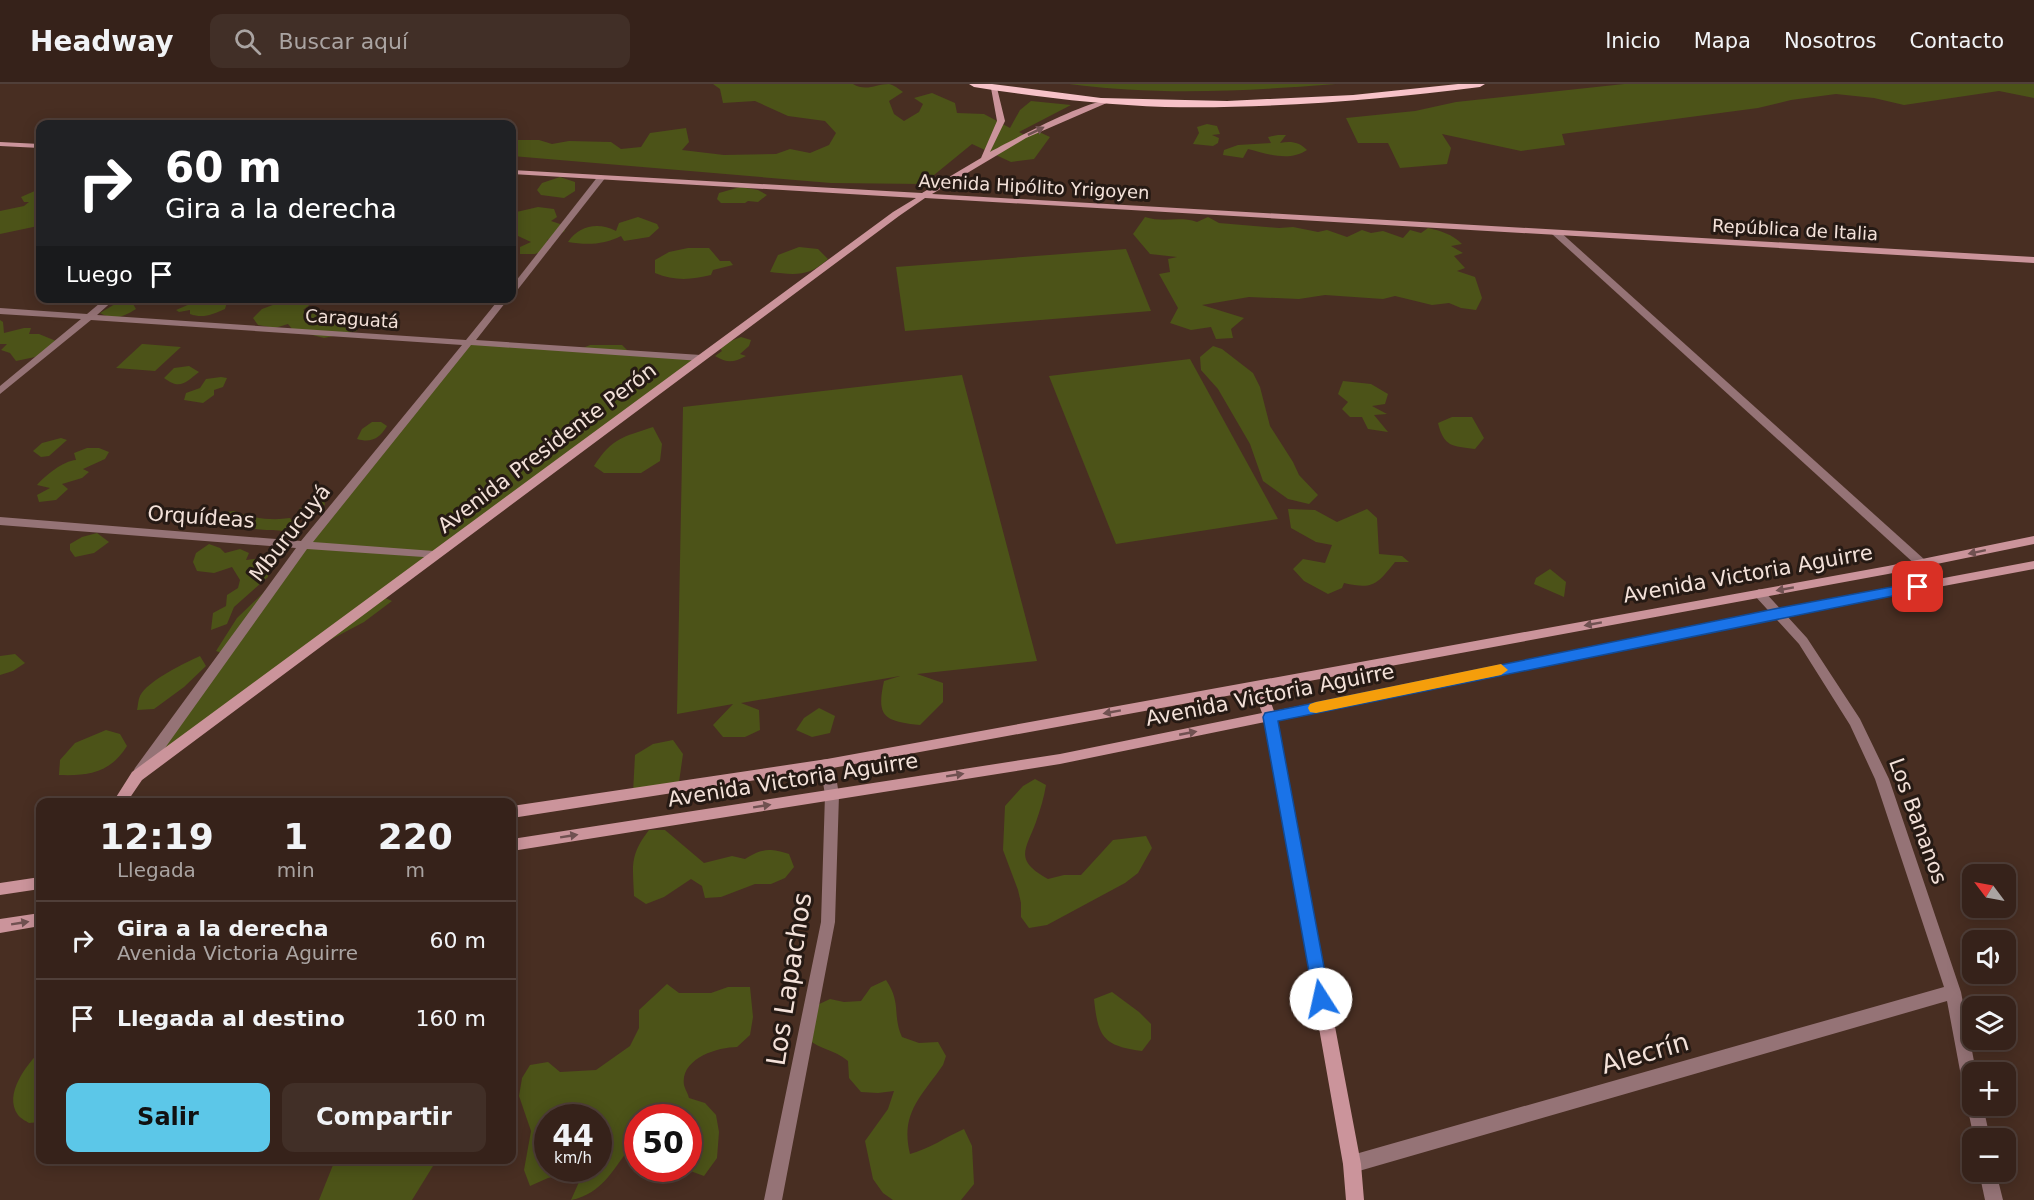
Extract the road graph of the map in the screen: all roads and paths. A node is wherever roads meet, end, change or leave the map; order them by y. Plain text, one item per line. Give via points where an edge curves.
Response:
1 (974, 84) edge
2 (1480, 84) edge
3 (994, 88) junction
4 (1106, 102) junction
5 (0, 144) edge
6 (36, 146) edge
7 (984, 157) junction
8 (516, 172) edge
9 (602, 177) junction
10 (925, 195) junction
11 (1555, 232) junction
12 (2034, 261) edge
13 (516, 286) edge
14 (106, 303) edge
15 (502, 303) edge
16 (0, 312) edge
17 (89, 317) junction
18 (469, 344) junction
19 (701, 358) junction
20 (0, 391) edge
21 (0, 521) edge
22 (2034, 540) edge
23 (305, 544) junction
24 (434, 555) junction
25 (1921, 563) junction
26 (2034, 565) edge
27 (1760, 593) junction
28 (1779, 613) junction
29 (1258, 686) junction
30 (1270, 717) junction
31 (827, 764) junction
32 (137, 776) junction
33 (832, 795) junction
34 (123, 798) edge
35 (516, 811) edge
36 (516, 844) edge
37 (36, 884) edge
38 (0, 889) edge
39 (36, 921) edge
40 (0, 926) edge
41 (1953, 992) junction
42 (1966, 1062) edge
43 (1352, 1164) junction
44 (1990, 1182) edge
45 (772, 1200) edge
46 (1355, 1200) edge
47 (1994, 1200) edge

1 - 3 highway
2 - 4 highway via 1305,102
3 - 4 highway
3 - 7 main road via 1001,121
7 -> 4 main road, Avenida Presidente Perón via 1078,111
5 - 6 main road
7 - 10 main road, Avenida Presidente Perón
8 - 9 main road, Avenida Hipólito Yrigoyen
9 - 10 main road, Avenida Hipólito Yrigoyen
9 - 13 street
10 - 11 main road, Avenida Hipólito Yrigoyen
10 - 19 main road, Avenida Presidente Perón
11 - 12 main road, República de Italia
11 - 25 street
14 - 17 street
15 - 18 street, Mburucuyá
16 - 17 street, Caraguatá
17 - 18 street, Caraguatá
17 - 20 street
18 - 19 street, Caraguatá
18 - 23 street, Mburucuyá
19 - 24 main road, Avenida Presidente Perón
21 - 23 street, Orquídeas
22 -> 25 main road, Avenida Victoria Aguirre
23 - 24 street, Orquídeas
23 - 32 street, Mburucuyá
24 - 32 main road, Avenida Presidente Perón
25 -> 27 main road, Avenida Victoria Aguirre
26 - 28 main road, Avenida Victoria Aguirre
27 - 28 street, Los Bananos
27 -> 29 main road, Avenida Victoria Aguirre
28 - 30 main road, Avenida Victoria Aguirre
28 - 41 street, Los Bananos via 1803,641 1855,723 1882,779
29 - 30 main road
29 -> 31 main road, Avenida Victoria Aguirre
33 -> 30 main road, Avenida Victoria Aguirre via 1060,759
30 - 43 main road
31 - 33 street, Los Lapachos
31 - 35 main road, Avenida Victoria Aguirre
32 - 34 main road, Mburucuyá
36 -> 33 main road, Avenida Victoria Aguirre
33 - 45 street, Los Lapachos via 828,922
37 - 38 main road
40 -> 39 main road
41 - 42 street, Los Bananos
41 - 43 street, Alecrín
43 - 46 main road
44 - 47 street

